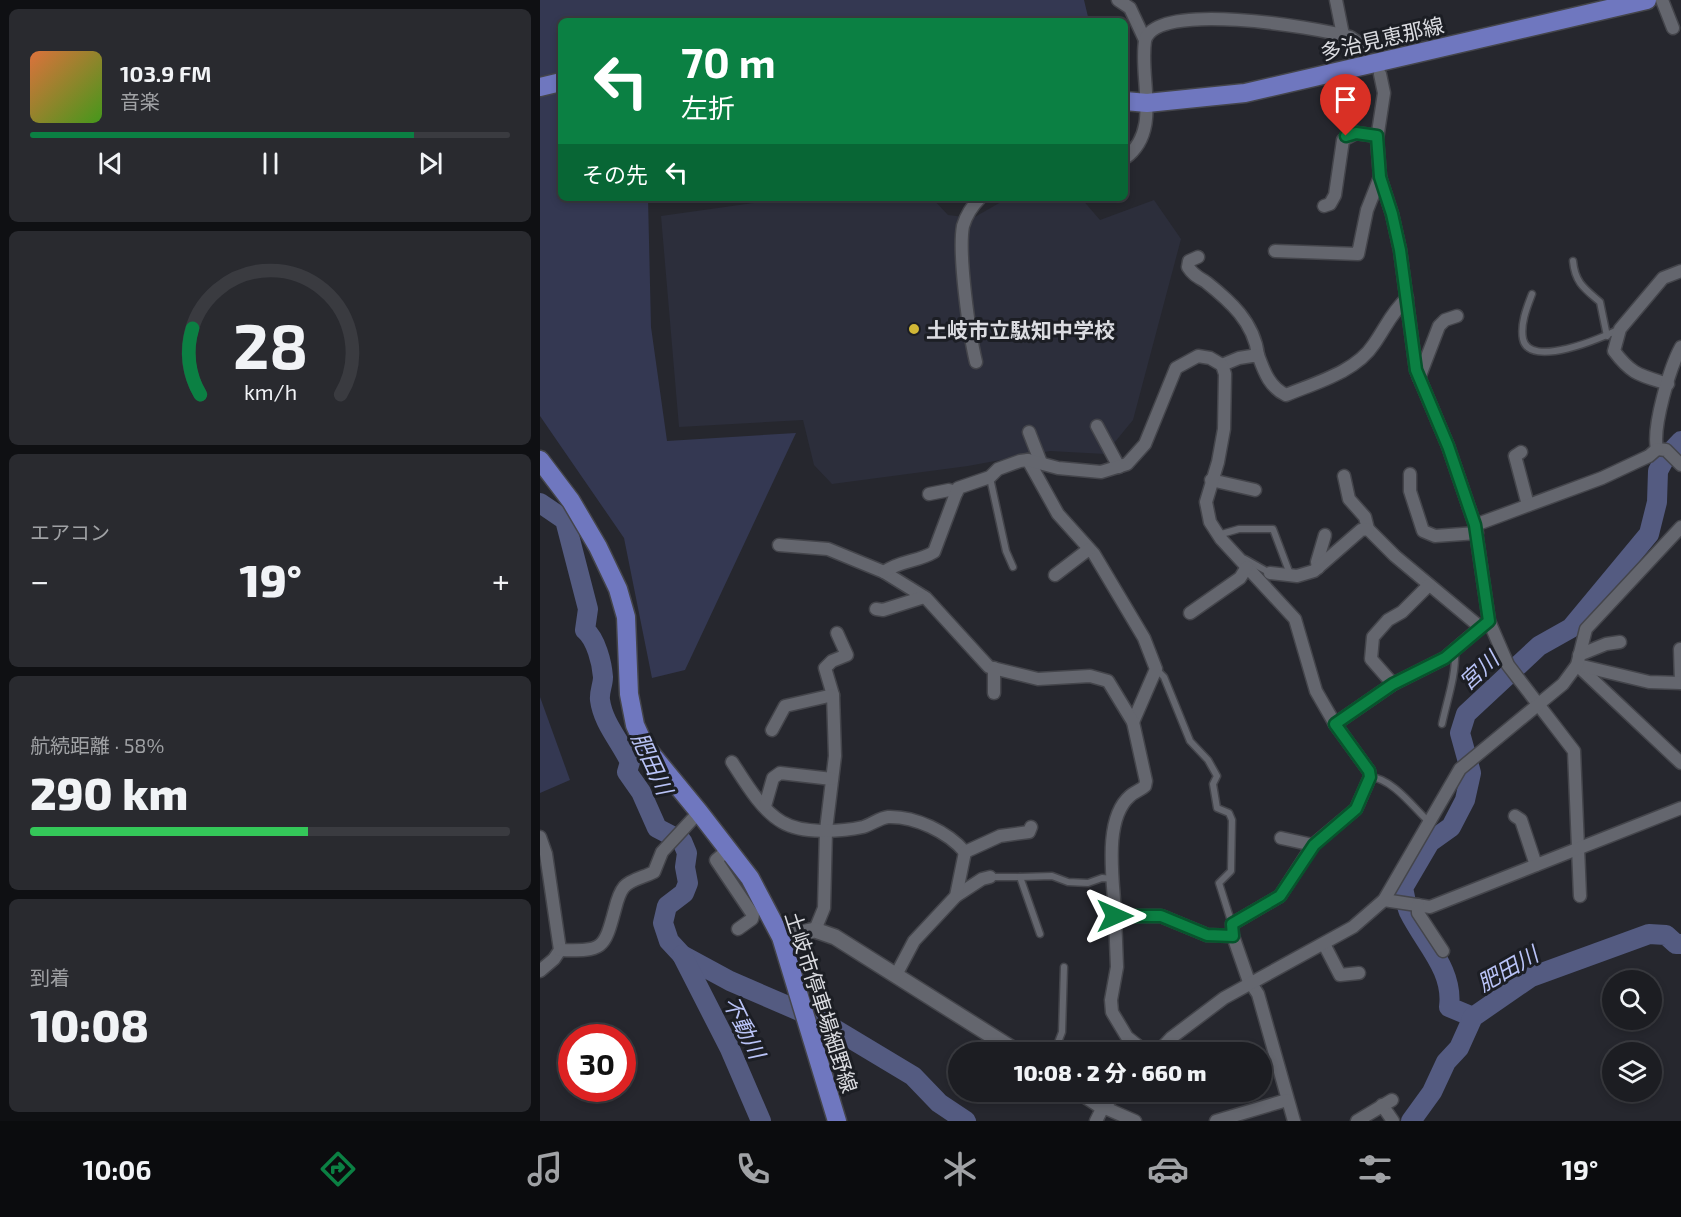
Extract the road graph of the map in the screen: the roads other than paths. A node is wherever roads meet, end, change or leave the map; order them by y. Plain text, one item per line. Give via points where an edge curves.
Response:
1 (1118, 0) edge
2 (1336, 0) edge
3 (1647, 0) edge
4 (1662, 0) edge
5 (1673, 28) dead end
6 (1343, 35) junction
7 (1145, 40) junction
8 (1360, 44) dead end
9 (1380, 74) dead end
10 (558, 83) edge
11 (540, 87) edge
12 (1128, 101) edge
13 (1147, 103) junction
14 (1377, 136) junction
15 (1128, 156) edge
16 (1380, 177) junction
17 (978, 201) edge
18 (1323, 206) dead end
19 (1275, 251) dead end
20 (1198, 256) dead end
21 (1573, 261) dead end
22 (1681, 271) edge
23 (1532, 294) dead end
24 (1407, 298) junction
25 (1457, 316) dead end
26 (1620, 329) junction
27 (1607, 336) junction
28 (1681, 347) edge
29 (1258, 355) junction
30 (976, 362) dead end
31 (1222, 365) junction
32 (1419, 378) junction
33 (1668, 384) junction
34 (1097, 426) dead end
35 (1029, 432) dead end
36 (1521, 452) dead end
37 (1670, 455) edge
38 (540, 460) edge
39 (1028, 460) junction
40 (1041, 463) junction
41 (1119, 467) junction
42 (1410, 474) dead end
43 (1344, 476) dead end
44 (990, 477) junction
45 (1211, 480) junction
46 (1255, 490) dead end
47 (957, 492) junction
48 (929, 494) dead end
49 (1528, 505) junction
50 (1681, 527) edge
51 (1368, 529) junction
52 (1476, 529) junction
53 (1217, 535) junction
54 (1325, 535) dead end
55 (779, 545) dead end
56 (1089, 549) junction
57 (1245, 564) junction
58 (1013, 567) dead end
59 (1318, 568) junction
60 (884, 572) junction
61 (1270, 573) joint
62 (1055, 575) dead end
63 (1291, 575) junction
64 (1429, 585) junction
65 (924, 597) junction
66 (876, 609) dead end
67 (1190, 613) dead end
68 (1484, 624) junction
69 (837, 633) dead end
70 (1620, 642) dead end
71 (1680, 649) edge
72 (1455, 650) junction
73 (1578, 660) junction
74 (994, 668) junction
75 (1156, 669) junction
76 (1681, 683) edge
77 (1393, 684) junction
78 (994, 693) dead end
79 (833, 695) junction
80 (1538, 704) junction
81 (1133, 722) junction
82 (1335, 724) junction
83 (1442, 724) dead end
84 (772, 730) dead end
85 (732, 762) dead end
86 (1681, 764) edge
87 (1370, 777) junction
88 (832, 779) junction
89 (765, 806) junction
90 (1681, 808) edge
91 (699, 812) junction
92 (1515, 816) dead end
93 (1430, 823) junction
94 (1031, 827) dead end
95 (826, 830) junction
96 (540, 837) edge
97 (1281, 838) dead end
98 (1314, 845) junction
99 (1579, 848) junction
100 (729, 849) junction
101 (965, 852) junction
102 (1536, 865) junction
103 (990, 877) joint
104 (1020, 877) junction
105 (1114, 879) junction
106 (956, 896) junction
107 (1580, 896) dead end
108 (1384, 900) junction
109 (1416, 905) junction
110 (1115, 916) junction
111 (738, 929) dead end
112 (815, 930) junction
113 (1232, 930) junction
114 (1040, 934) dead end
115 (781, 937) junction
116 (1324, 944) junction
117 (560, 950) junction
118 (1443, 951) dead end
119 (1064, 967) dead end
120 (540, 971) edge
121 (1359, 973) dead end
122 (896, 975) junction
123 (1252, 984) junction
124 (1002, 1042) edge
125 (1058, 1042) edge
126 (1133, 1042) edge
127 (1167, 1042) edge
128 (1287, 1100) junction
129 (1095, 1102) edge
130 (1108, 1102) edge
131 (1103, 1107) junction
132 (1389, 1110) edge
133 (837, 1121) edge
134 (1096, 1121) edge
135 (1135, 1121) edge
136 (1216, 1121) edge
137 (1294, 1121) edge
138 (1357, 1121) edge

1 - 7 street via 1130,8
2 - 6 street
3 - 13 main road, 多治見恵那線 via 1245,93
4 - 5 street
6 - 7 street via 1274,17 1186,11 1158,21
6 - 8 street
7 - 13 street
9 - 14 street via 1384,93
10 - 11 main road
12 - 13 main road, 多治見恵那線
13 - 15 street via 1143,139
14 - 16 street
14 - 18 street via 1356,133 1343,140 1335,195 1330,204
16 - 19 street via 1367,210 1358,254
16 - 24 street via 1392,214
17 - 30 street via 966,219 962,240
20 - 29 street via 1189,261 1192,274 1245,318
21 - 27 lane via 1586,293 1600,302
22 - 26 street via 1663,278
23 - 27 lane via 1523,324 1522,340 1527,348 1536,352 1556,351
24 - 29 street via 1385,323 1373,345 1349,368 1286,395 1274,388
24 - 32 street
25 - 32 street via 1439,326
26 - 27 lane
26 - 33 street via 1614,351 1627,369
28 - 33 street
29 - 31 street
31 - 41 street via 1210,357 1198,356 1176,368 1145,444 1134,458
31 - 45 street via 1224,429
32 - 52 street via 1448,446
33 - 37 street via 1655,439
34 - 41 street
35 - 40 street
36 - 49 street via 1515,456
37 - 49 street via 1649,456
38 - 91 main road, 土岐市停車場細野線 via 571,501 618,589 626,617 628,694 644,746
39 - 40 street
39 - 44 street via 999,469
39 - 56 street via 1058,514
40 - 41 street via 1078,471 1101,472
42 - 52 street via 1410,491 1423,531 1435,536
43 - 51 street via 1349,499 1365,517
44 - 47 street via 966,483
44 - 58 lane
45 - 46 street
45 - 53 street via 1206,508
47 - 48 street
47 - 60 street via 934,552 898,562
49 - 52 street
50 - 73 street via 1586,629
51 - 59 street via 1361,530
51 - 64 street
52 - 68 street
53 - 57 street
53 - 63 lane via 1239,529 1273,529
54 - 59 street
55 - 60 street via 828,549
56 - 62 street
56 - 75 street via 1144,638
57 - 61 lane via 1246,558
57 - 67 street via 1240,578
57 - 82 street via 1294,619 1316,691
59 - 63 street via 1306,575
60 - 65 street
61 - 63 street
64 - 68 street
64 - 77 street via 1373,637 1371,659
65 - 66 street
65 - 74 street via 981,661
68 - 72 street
68 - 80 street via 1508,665
69 - 79 street via 847,655 825,668
70 - 73 street via 1606,644
71 - 76 street
72 - 77 street
72 - 83 lane via 1456,671
73 - 76 street via 1649,682
73 - 80 street via 1563,684
73 - 86 street
74 - 78 street
74 - 81 street via 1038,679 1100,677 1108,681
75 - 81 street
75 - 113 lane via 1164,677 1190,741 1217,776 1213,784 1217,808 1229,813 1232,820 1231,871 1219,883
77 - 82 street
79 - 84 street via 785,706
79 - 88 street
80 - 93 street via 1469,761
80 - 99 street via 1574,751
81 - 105 street via 1146,781 1145,786 1129,796 1120,811 1112,840
82 - 87 street
85 - 89 street
87 - 93 lane via 1401,795
87 - 98 street via 1356,809
88 - 89 street via 780,773 773,778
88 - 95 street
89 - 95 street via 791,826
90 - 99 street
91 - 100 main road, 土岐市停車場細野線
91 - 117 street via 662,852 654,872 625,887 602,944 587,950
92 - 102 street via 1521,820
93 - 108 street
94 - 101 street via 1029,832 1000,836
95 - 101 street via 861,827 888,817 921,823 956,842
95 - 112 street via 824,908
96 - 117 street
97 - 98 street
98 - 113 street via 1280,896
99 - 102 street
99 - 107 street
100 - 111 street via 716,860 753,915
100 - 115 main road, 土岐市停車場細野線 via 764,900
101 - 106 street
102 - 109 street via 1430,907
103 - 104 lane
103 - 106 street
104 - 105 lane via 1052,876 1088,883
104 - 114 lane
105 - 110 street
106 - 122 street via 914,941
108 - 109 street
108 - 116 street via 1353,927
109 - 118 street
110 - 113 street via 1161,916 1207,935
110 - 126 street via 1117,967 1112,1012
112 - 115 street
112 - 122 street via 835,937
113 - 123 street
115 - 133 main road, 土岐市停車場細野線
116 - 121 street via 1341,975
116 - 123 street
117 - 120 street
119 - 125 lane via 1062,1032
122 - 124 street
123 - 127 street via 1224,998
123 - 128 street
128 - 136 street
128 - 137 street
129 - 131 street
130 - 131 street
131 - 134 street
131 - 135 street
132 - 138 street

